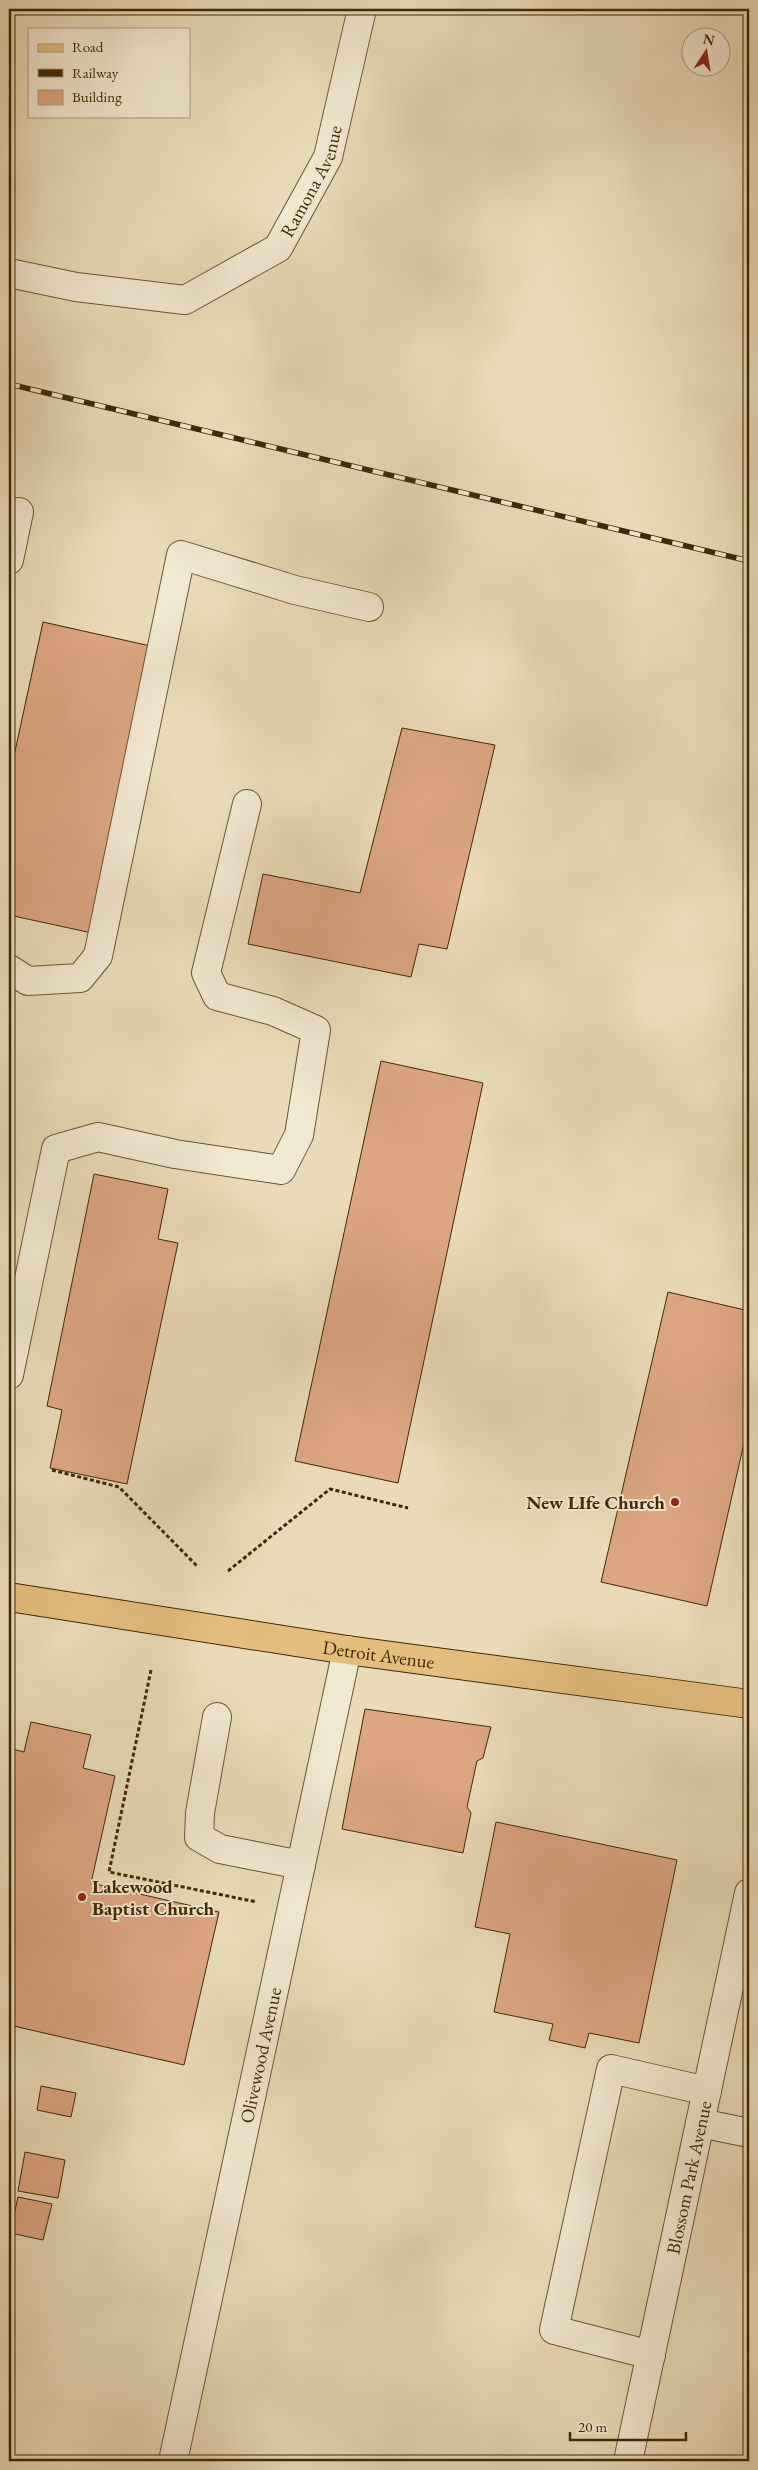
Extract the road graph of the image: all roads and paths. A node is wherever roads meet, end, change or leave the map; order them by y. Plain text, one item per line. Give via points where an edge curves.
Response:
1 (362, 9) edge
2 (9, 273) edge
3 (19, 512) dead end
4 (9, 560) edge
5 (369, 607) dead end
6 (247, 804) dead end
7 (9, 969) edge
8 (9, 1375) edge
9 (52, 1470) dead end
10 (408, 1508) dead end
11 (197, 1566) dead end
12 (228, 1571) dead end
13 (9, 1597) edge
14 (347, 1650) junction
15 (151, 1670) dead end
16 (749, 1704) edge
17 (217, 1717) dead end
18 (301, 1865) junction
19 (749, 1894) edge
20 (257, 1902) dead end
21 (707, 2091) junction
22 (700, 2123) junction
23 (749, 2133) edge
24 (651, 2355) junction
25 (173, 2461) edge
26 (628, 2461) edge

1 - 2 street, Ramona Avenue via 328,158 278,248 185,300 76,287
3 - 4 street
5 - 7 street via 295,590 181,555 98,956 80,978 28,980
6 - 8 street via 206,973 217,996 273,1011 316,1030 299,1135 281,1170 175,1154 98,1137 56,1149
9 - 11 path via 119,1487
10 - 12 path via 330,1489
13 - 14 main road, Detroit Avenue
14 - 16 main road, Detroit Avenue
14 - 18 street, Olivewood Avenue
15 - 20 path via 109,1872
17 - 18 street via 200,1813 199,1837 220,1849
18 - 25 street, Olivewood Avenue
19 - 21 street, Blossom Park Avenue
21 - 22 street, Blossom Park Avenue
21 - 24 street via 611,2069 556,2320 554,2330
22 - 23 street
22 - 24 street, Blossom Park Avenue
24 - 26 street, Blossom Park Avenue

